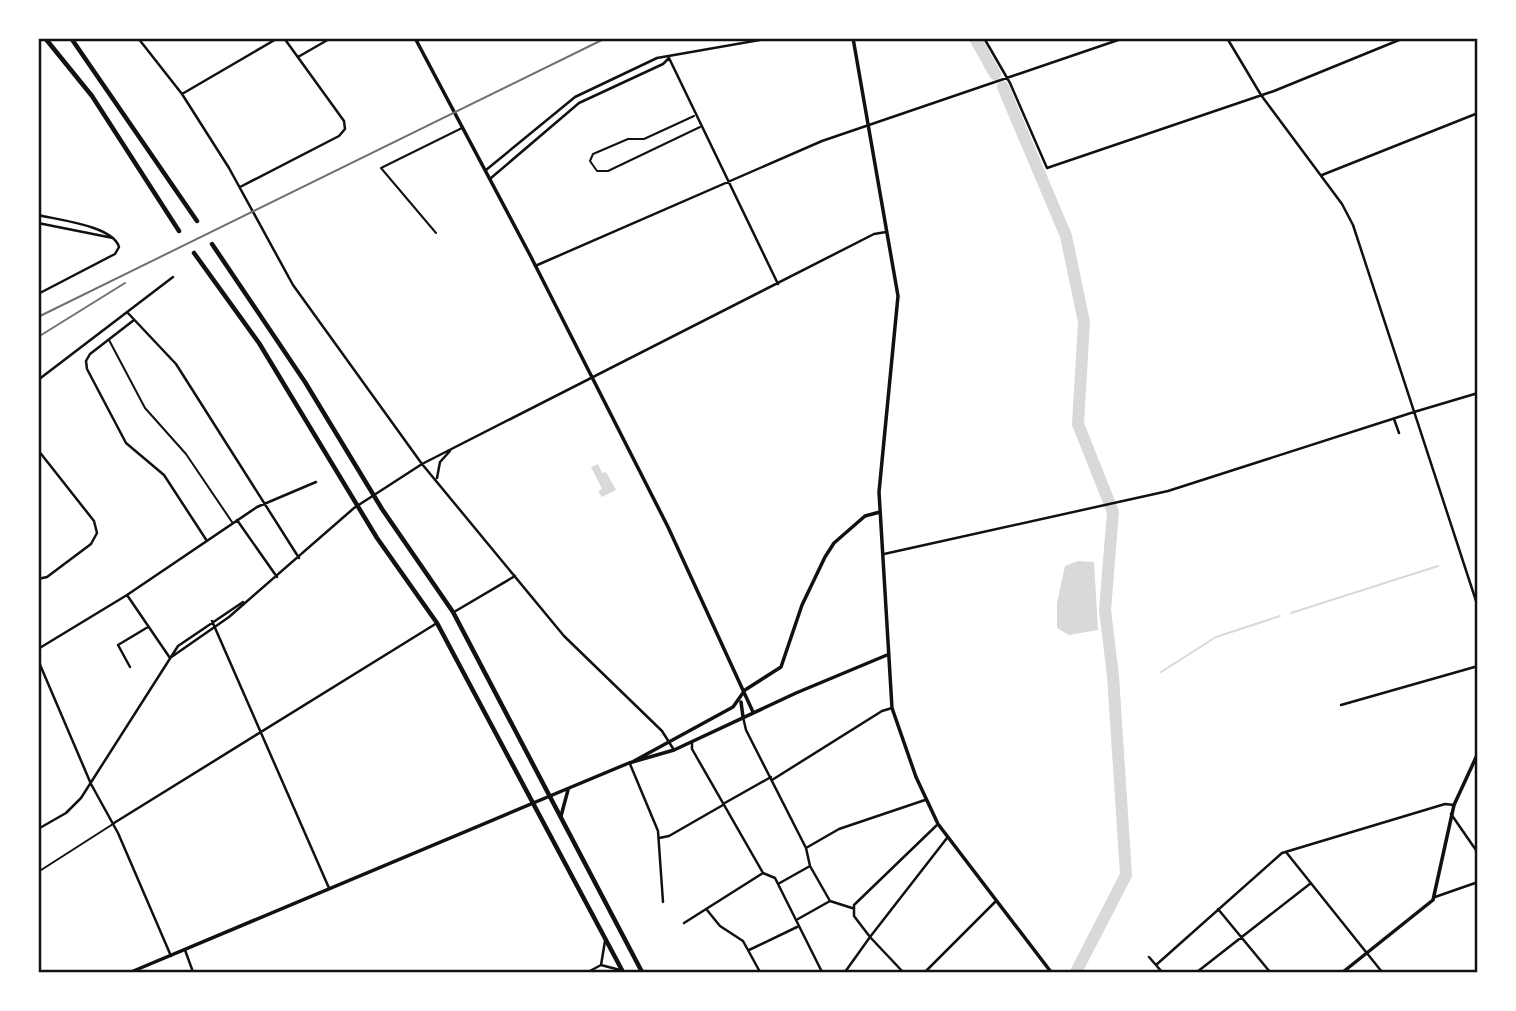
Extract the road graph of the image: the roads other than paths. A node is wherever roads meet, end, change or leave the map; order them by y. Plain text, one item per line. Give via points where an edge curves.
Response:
1 (45, 38) edge
2 (71, 38) edge
3 (138, 38) edge
4 (278, 38) edge
5 (284, 38) edge
6 (331, 38) edge
7 (415, 38) edge
8 (771, 38) edge
9 (853, 38) edge
10 (984, 38) edge
11 (1124, 38) edge
12 (1227, 38) edge
13 (1404, 38) edge
14 (298, 57) junction
15 (669, 58) junction
16 (1004, 79) junction
17 (182, 94) junction
18 (1261, 94) junction
19 (558, 110) junction
20 (1478, 113) edge
21 (563, 116) junction
22 (695, 116) junction
23 (867, 125) junction
24 (700, 127) junction
25 (463, 128) junction
26 (485, 170) junction
27 (1321, 176) junction
28 (490, 179) junction
29 (728, 182) junction
30 (240, 187) junction
31 (38, 215) edge
32 (197, 221) dead end
33 (38, 223) edge
34 (179, 230) dead end
35 (887, 232) junction
36 (436, 233) dead end
37 (113, 238) junction
38 (212, 244) dead end
39 (194, 253) dead end
40 (535, 266) junction
41 (173, 277) dead end
42 (778, 284) junction
43 (38, 294) edge
44 (127, 312) junction
45 (134, 320) junction
46 (109, 340) junction
47 (591, 379) junction
48 (38, 380) edge
49 (1478, 393) edge
50 (1415, 412) junction
51 (1394, 419) junction
52 (1399, 433) dead end
53 (39, 449) edge
54 (453, 449) junction
55 (422, 464) junction
56 (437, 479) junction
57 (317, 482) dead end
58 (373, 495) junction
59 (265, 505) junction
60 (357, 506) junction
61 (880, 512) junction
62 (237, 520) junction
63 (233, 523) junction
64 (207, 541) junction
65 (883, 555) junction
66 (299, 558) junction
67 (514, 576) junction
68 (277, 577) junction
69 (38, 579) edge
70 (127, 595) junction
71 (244, 602) junction
72 (1478, 607) edge
73 (453, 612) junction
74 (212, 621) junction
75 (437, 623) junction
76 (148, 627) junction
77 (216, 627) junction
78 (38, 649) edge
79 (887, 655) junction
80 (170, 658) junction
81 (38, 660) edge
82 (1478, 666) edge
83 (130, 667) dead end
84 (745, 690) junction
85 (740, 700) junction
86 (1341, 705) dead end
87 (892, 708) junction
88 (752, 713) junction
89 (743, 717) junction
90 (261, 732) junction
91 (669, 740) junction
92 (692, 742) junction
93 (674, 750) junction
94 (1478, 753) edge
95 (629, 764) junction
96 (771, 778) junction
97 (90, 784) junction
98 (569, 788) junction
99 (548, 796) junction
100 (925, 800) junction
101 (532, 803) junction
102 (723, 805) junction
103 (1454, 805) junction
104 (1451, 814) junction
105 (561, 818) junction
106 (114, 823) junction
107 (938, 824) junction
108 (38, 829) edge
109 (660, 838) junction
110 (947, 838) junction
111 (806, 848) junction
112 (1286, 851) junction
113 (1478, 853) edge
114 (810, 866) junction
115 (38, 872) edge
116 (763, 873) junction
117 (1478, 882) edge
118 (1311, 883) junction
119 (778, 884) junction
120 (329, 888) junction
121 (1435, 897) junction
122 (830, 901) junction
123 (996, 901) junction
124 (663, 902) dead end
125 (852, 908) junction
126 (1218, 909) junction
127 (706, 910) junction
128 (798, 919) junction
129 (684, 923) dead end
130 (797, 927) junction
131 (870, 937) junction
132 (605, 938) junction
133 (1242, 938) junction
134 (185, 950) junction
135 (749, 950) junction
136 (1368, 954) junction
137 (170, 956) junction
138 (1149, 957) dead end
139 (601, 965) junction
140 (1156, 965) junction
141 (131, 972) edge
142 (193, 972) edge
143 (587, 972) edge
144 (623, 972) edge
145 (642, 972) edge
146 (760, 972) edge
147 (822, 972) edge
148 (845, 972) edge
149 (903, 972) edge
150 (925, 972) edge
151 (1051, 972) edge
152 (1162, 972) edge
153 (1197, 972) edge
154 (1270, 972) edge
155 (1343, 972) edge
156 (1382, 972) edge

1 - 34 main road via 92,96
2 - 32 main road
3 - 17 street
4 - 17 street
5 - 14 street
6 - 14 street
7 - 25 street
8 - 15 street
9 - 23 street
10 - 16 street
11 - 16 street
12 - 18 street
13 - 18 street
14 - 30 street via 345,126 339,136
15 - 19 street via 641,64 585,91
15 - 21 street via 591,96
15 - 22 street
16 - 18 street via 1047,168
16 - 23 street
17 - 30 street
18 - 27 street
19 - 21 street
19 - 26 street
20 - 27 street
21 - 28 street
22 - 24 street
22 - 24 lane via 644,139 628,139 593,154 590,161 604,172
23 - 29 street
23 - 35 street
24 - 29 street
25 - 26 street
25 - 36 lane via 380,168
26 - 28 street
27 - 50 street via 1353,225
28 - 40 street
29 - 40 street
29 - 42 street
30 - 55 street via 293,285
31 - 37 street via 100,230
33 - 37 street
35 - 42 street
35 - 61 street via 898,296
37 - 43 street via 119,244 117,253
38 - 58 main road
39 - 60 main road via 274,367
40 - 47 street
41 - 44 street
42 - 47 street
44 - 45 street
44 - 48 street
45 - 46 street
45 - 59 street via 176,365
46 - 63 lane via 145,408 186,454
46 - 64 street via 88,357 87,369 126,443 164,475
47 - 54 street
47 - 84 street
49 - 50 street
50 - 51 street
50 - 72 street
51 - 52 street
51 - 65 street via 1185,486
53 - 69 street via 94,521 97,533 91,544
54 - 55 street
54 - 56 street via 440,462
55 - 56 street
55 - 58 street
56 - 67 street
57 - 59 street
58 - 60 street
58 - 73 main road
59 - 62 street
59 - 66 street
60 - 66 street
60 - 75 main road
61 - 65 street
61 - 84 street via 865,516 834,543 802,605 781,667
62 - 63 street
62 - 68 street
63 - 64 street
64 - 70 street
65 - 79 street
66 - 68 street
67 - 73 street
67 - 91 street via 571,643
68 - 71 street
70 - 76 street
70 - 78 street
71 - 74 street
71 - 77 street
73 - 99 main road
74 - 77 street
74 - 80 street via 181,643
75 - 90 street
75 - 101 main road
76 - 80 street
76 - 83 street via 117,645
77 - 80 street
77 - 90 street
79 - 87 street
79 - 88 street
80 - 97 street
81 - 97 street
82 - 86 street
84 - 85 street
84 - 88 street via 754,707
85 - 89 street
85 - 91 street
87 - 96 street
87 - 100 street
88 - 89 street
89 - 92 street
89 - 96 street
90 - 106 street
90 - 120 street
91 - 93 street
91 - 95 street
92 - 93 street
92 - 102 street
93 - 95 street
94 - 103 street
95 - 98 street
95 - 109 street
96 - 102 street
96 - 111 street
97 - 106 street
97 - 108 street via 71,808
98 - 99 street
98 - 105 street
99 - 101 street
99 - 105 main road
100 - 107 street
100 - 111 street via 839,829
101 - 120 street
101 - 132 main road
102 - 109 street
102 - 116 street
103 - 104 street
103 - 112 street
104 - 113 street
104 - 121 street
105 - 145 main road
106 - 115 lane
106 - 137 street
107 - 110 street
107 - 125 street
109 - 124 street
110 - 123 street
110 - 131 street
111 - 114 street
112 - 118 street
112 - 126 street
114 - 119 street
114 - 122 street
116 - 119 street
116 - 127 street
117 - 121 street
118 - 133 street
118 - 136 street
119 - 128 street
120 - 134 street
121 - 136 street
122 - 125 street
122 - 128 street
123 - 150 street
123 - 151 street
125 - 131 street
126 - 133 street
126 - 140 street
127 - 129 street
127 - 135 street
128 - 130 street
130 - 135 street
130 - 147 street
131 - 148 street
131 - 149 street
132 - 139 street
132 - 144 main road
133 - 153 street
133 - 154 street
134 - 137 street
134 - 142 street
135 - 146 street
136 - 155 street
136 - 156 street
137 - 141 street
138 - 140 street
139 - 143 street
139 - 144 street
140 - 152 street

